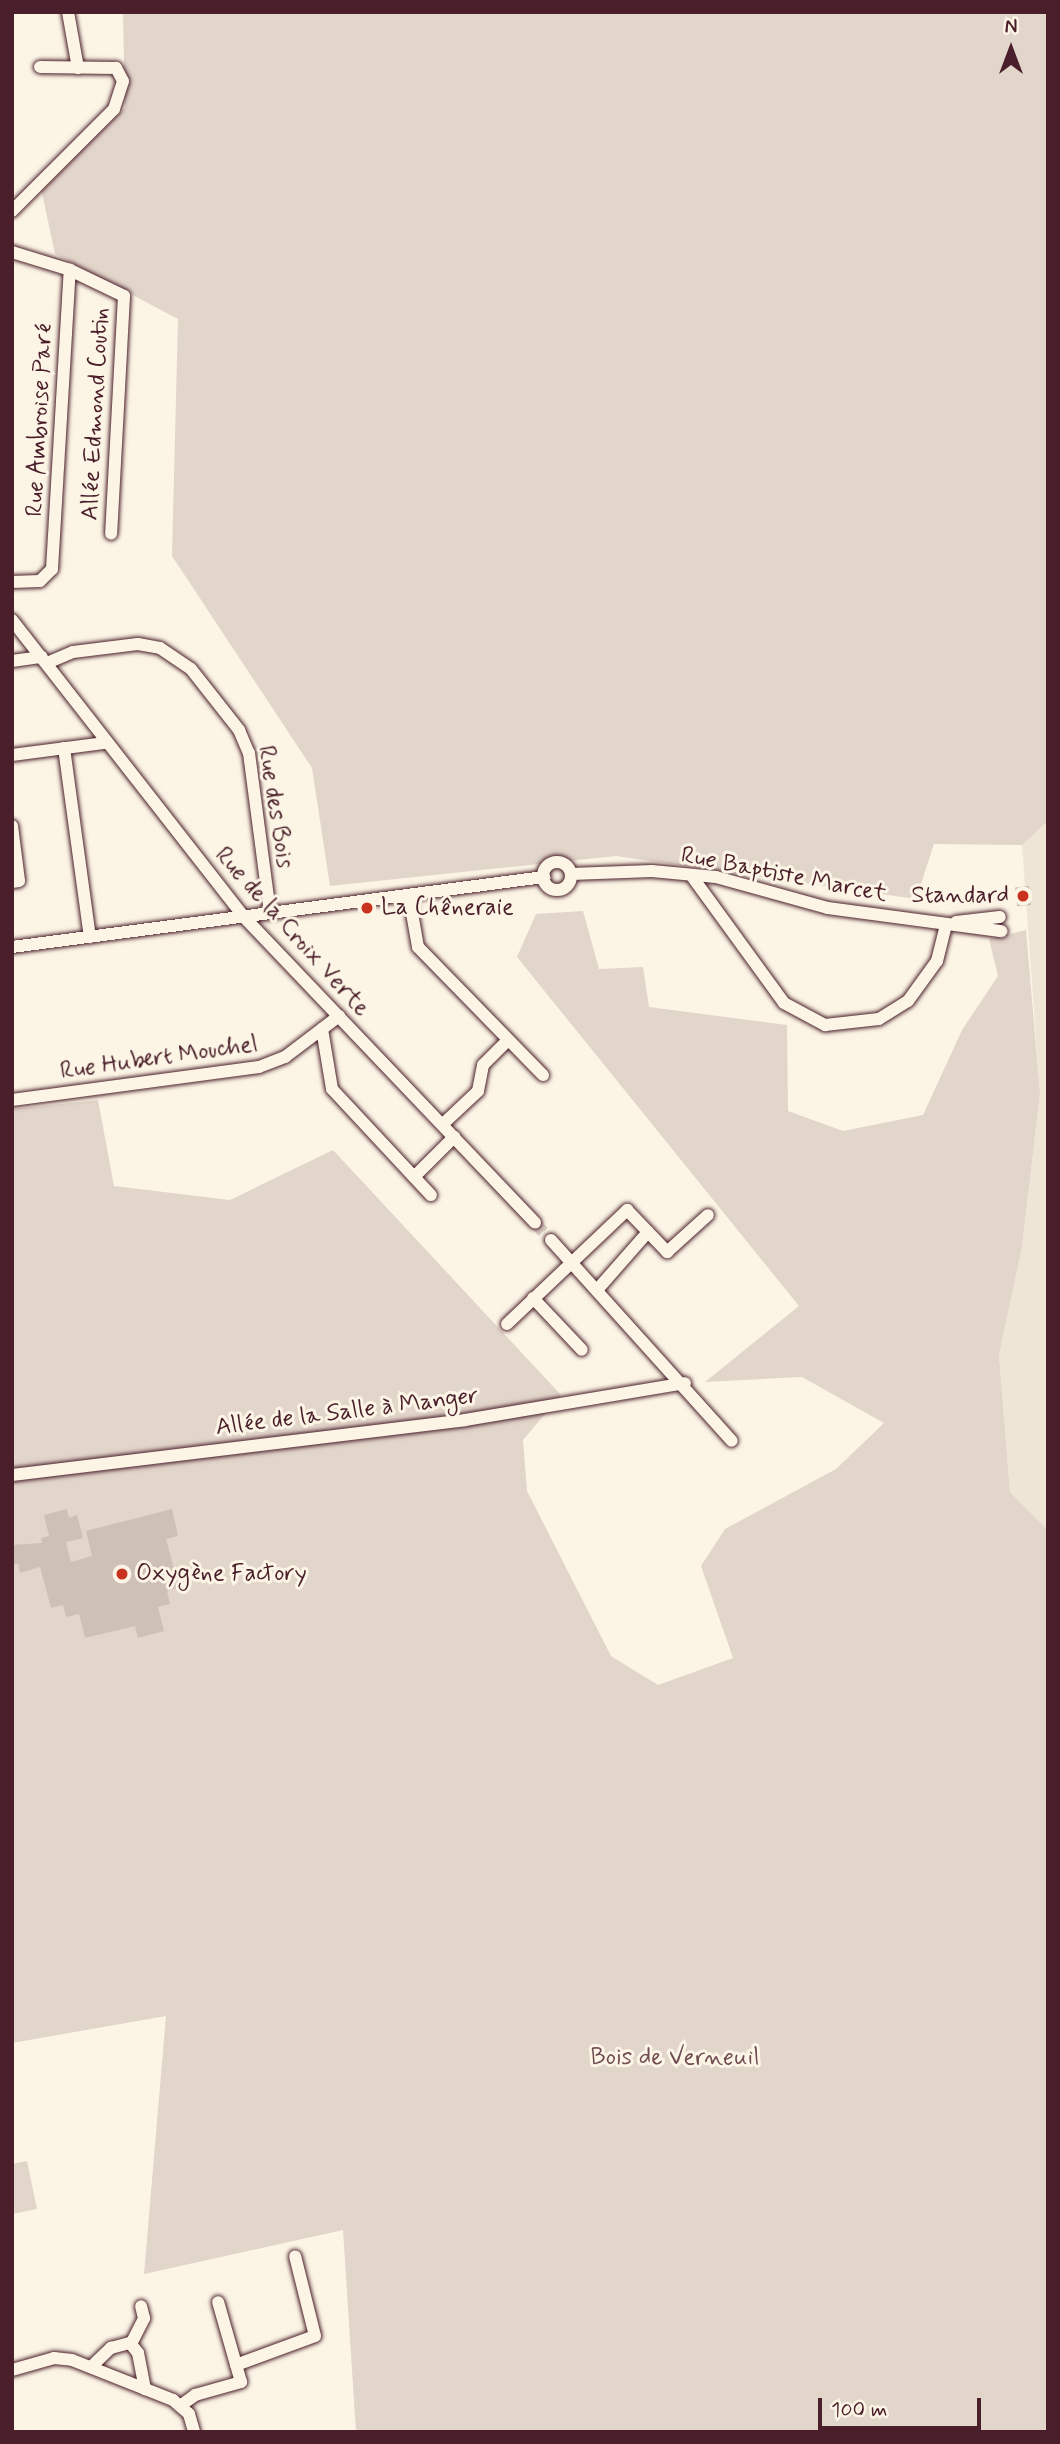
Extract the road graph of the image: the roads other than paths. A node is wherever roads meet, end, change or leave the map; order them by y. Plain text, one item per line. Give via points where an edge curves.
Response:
1 (68, 12) edge
2 (40, 67) dead end
3 (78, 68) junction
4 (12, 211) edge
5 (12, 252) edge
6 (70, 270) junction
7 (111, 534) dead end
8 (12, 582) edge
9 (12, 620) edge
10 (44, 660) junction
11 (12, 662) edge
12 (105, 743) junction
13 (64, 748) junction
14 (12, 755) edge
15 (12, 826) edge
16 (571, 874) junction
17 (691, 875) junction
18 (544, 877) junction
19 (12, 882) edge
20 (409, 896) junction
21 (270, 913) junction
22 (244, 917) junction
23 (1000, 917) dead end
24 (946, 924) junction
25 (1001, 931) dead end
26 (90, 937) junction
27 (12, 947) edge
28 (339, 1016) junction
29 (323, 1028) junction
30 (508, 1041) junction
31 (543, 1074) dead end
32 (12, 1100) edge
33 (443, 1125) junction
34 (454, 1137) junction
35 (414, 1177) junction
36 (431, 1195) dead end
37 (708, 1216) dead end
38 (535, 1223) tunnel mouth
39 (648, 1232) junction
40 (551, 1240) tunnel mouth
41 (571, 1262) junction
42 (597, 1290) junction
43 (533, 1298) junction
44 (507, 1324) dead end
45 (582, 1350) dead end
46 (685, 1383) junction
47 (732, 1441) dead end
48 (12, 1475) edge
49 (295, 2256) dead end
50 (218, 2302) dead end
51 (141, 2306) dead end
52 (131, 2344) junction
53 (236, 2365) junction
54 (90, 2367) junction
55 (12, 2370) edge
56 (145, 2389) junction
57 (180, 2406) junction
58 (194, 2432) edge

1 - 3 street
2 - 3 street
3 - 4 street via 116,68 123,81 114,109
5 - 6 street
6 - 7 street, Allée Edmond Coutin via 124,296
6 - 8 street, Rue Ambroise Paré via 52,569 40,581
9 - 10 street, Rue de la Croix Verte
10 - 11 street, Rue des Bois
10 - 12 street, Rue de la Croix Verte
10 - 21 street, Rue des Bois via 138,644 160,648 191,668 239,730 249,753
12 - 13 street
12 - 22 street, Rue de la Croix Verte
13 - 14 street
13 - 26 street
15 - 19 street via 19,881
16 - 17 street, Rue Baptiste Marcet
16 - 18 street, Rue Baptiste Marcet via 559,889
16 - 18 street, Rue Baptiste Marcet via 556,862
17 - 24 street, Rue Baptiste Marcet via 828,908
17 - 24 street via 707,905 784,1003 825,1025 878,1018 908,1001 937,961
18 - 20 street, Rue Baptiste Marcet
20 - 21 street, Rue Baptiste Marcet
20 - 30 street via 418,947
21 - 22 street, Rue Baptiste Marcet
22 - 26 street, Rue Baptiste Marcet
22 - 28 street, Rue de la Croix Verte
23 - 24 street, Rue Baptiste Marcet
24 - 25 street, Rue Baptiste Marcet
26 - 27 street, Rue Baptiste Marcet
28 - 29 street, Rue Hubert Mouchel
28 - 33 street, Rue de la Croix Verte
29 - 32 street, Rue Hubert Mouchel via 285,1056 259,1068
29 - 35 street via 332,1089
30 - 31 street
30 - 33 street via 483,1065 478,1090
33 - 34 street, Rue de la Croix Verte
34 - 35 street
34 - 38 street, Rue de la Croix Verte
35 - 36 street
37 - 39 street via 667,1252
39 - 41 street via 627,1210
39 - 42 street
40 - 41 street
41 - 42 street
41 - 43 street
42 - 46 street
43 - 44 street
43 - 45 street
46 - 47 street
46 - 48 street, Allée de la Salle à Manger via 464,1420
49 - 53 street via 315,2336
50 - 53 street
51 - 52 street via 144,2318
52 - 54 street via 110,2348
52 - 56 street
53 - 57 street via 241,2382 195,2395
54 - 55 street via 54,2358
54 - 56 street
56 - 57 street
57 - 58 street

